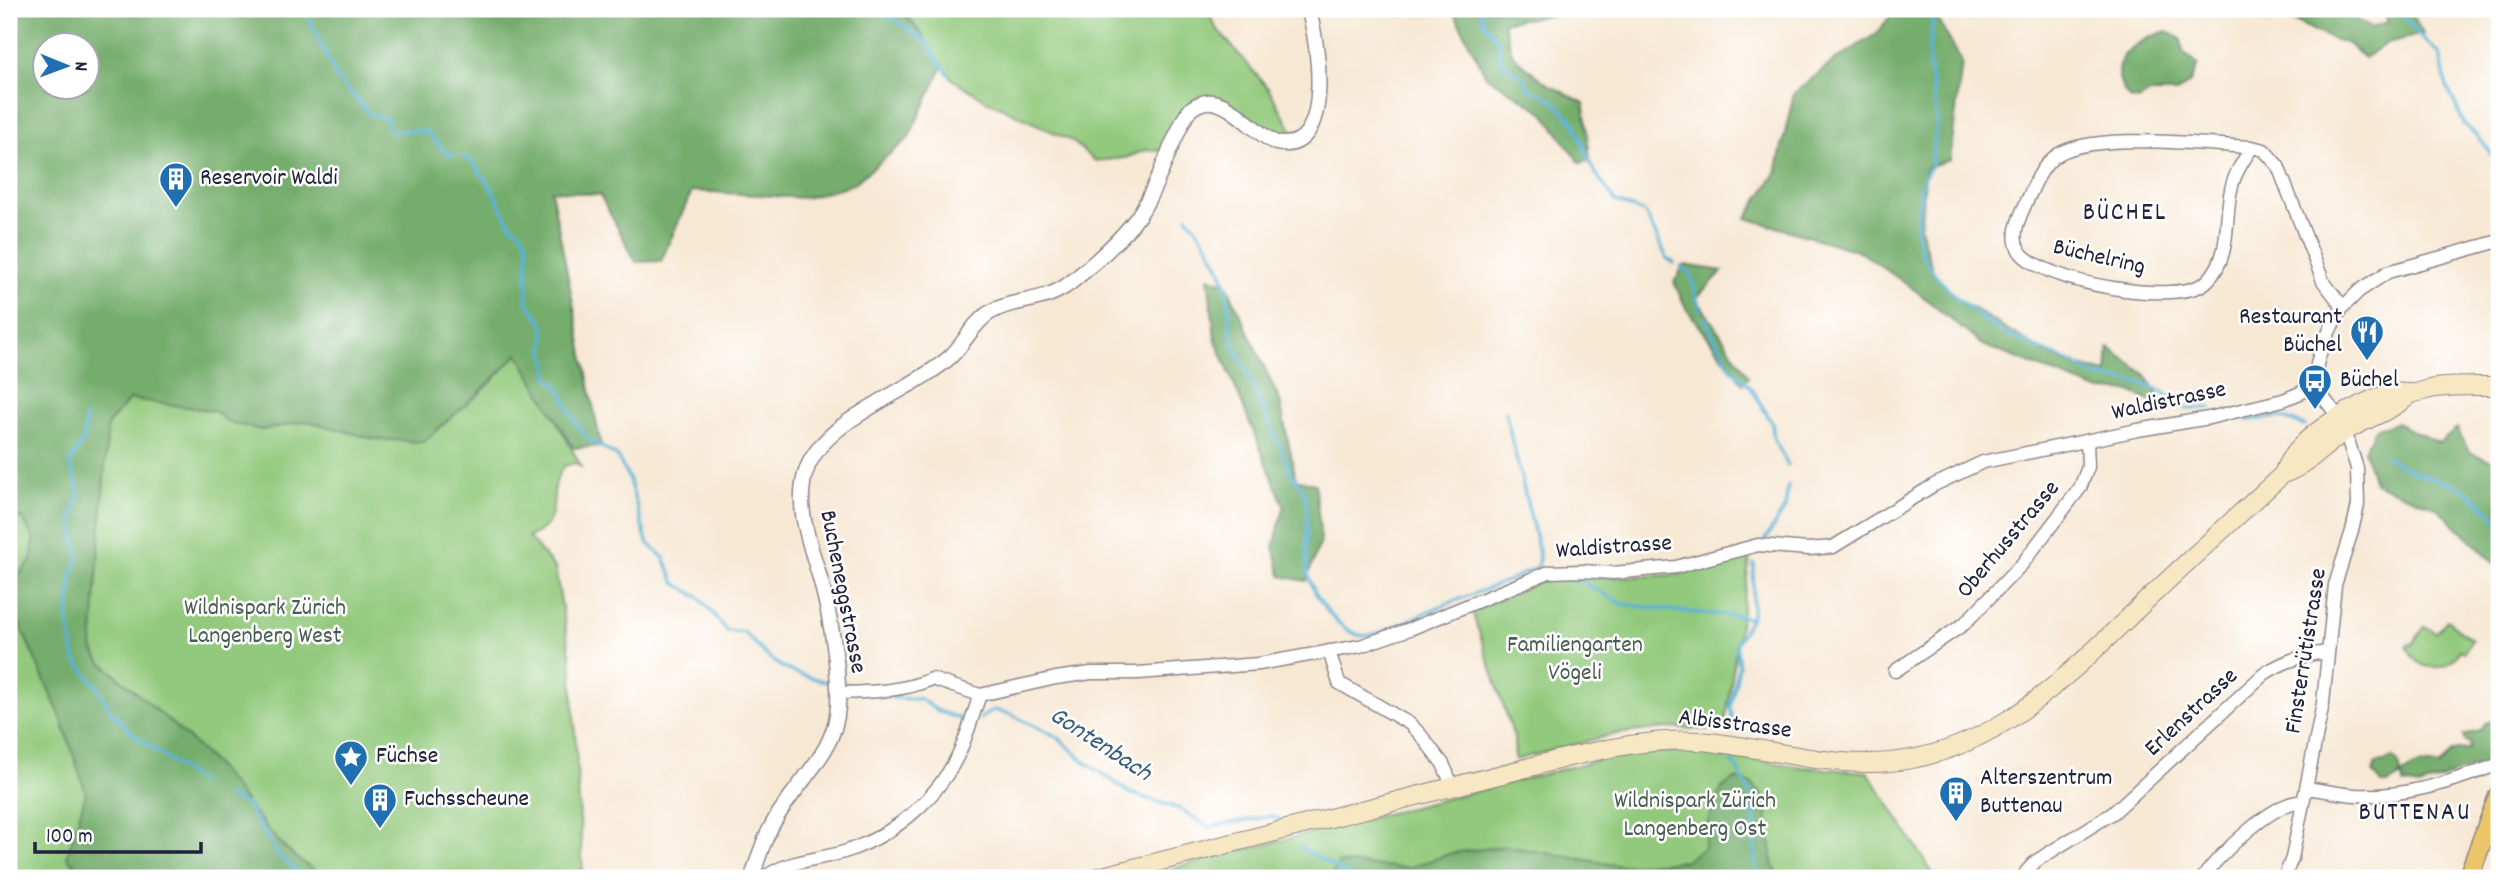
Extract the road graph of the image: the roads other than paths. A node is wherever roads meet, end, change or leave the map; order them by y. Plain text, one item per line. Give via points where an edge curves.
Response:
1 (1308, 9) edge
2 (2252, 147) junction
3 (2499, 242) edge
4 (2343, 307) junction
5 (2317, 386) junction
6 (2499, 386) edge
7 (2342, 425) junction
8 (2087, 441) junction
9 (1329, 651) junction
10 (2328, 652) junction
11 (1895, 671) dead end
12 (838, 693) junction
13 (980, 695) junction
14 (2499, 764) edge
15 (1453, 787) junction
16 (2306, 788) junction
17 (2499, 795) edge
18 (2303, 802) junction
19 (2026, 872) dead end
20 (752, 878) edge
21 (764, 878) edge
22 (1095, 878) edge
23 (2203, 878) edge
24 (2284, 878) edge
25 (2468, 878) edge

1 - 12 street, Bucheneggstrasse via 1320,84 1314,114 1302,136 1287,144 1276,143 1220,104 1196,105 1138,216 1074,280 1050,295 989,313 952,356 844,426 815,454 804,479 803,513 825,603
2 - 2 street, Büchelring via 2122,142 2058,153 2044,167 2019,217 2018,249 2035,265 2073,279 2147,292 2198,287 2211,276 2222,256 2231,187
2 - 4 street via 2264,150 2278,166 2323,281
3 - 4 street via 2388,272
4 - 5 street via 2326,337
5 - 7 street
5 - 8 street, Waldistrasse via 2283,400 2209,418
6 - 7 main road, Albisstrasse via 2392,393 2364,404
7 - 10 street, Finsterrütistrasse via 2357,468 2358,505 2335,585
7 - 15 main road, Albisstrasse via 2312,436 2283,474 2059,683 2013,718 1974,739 1926,755 1869,763 1698,741 1642,743
8 - 9 street, Waldistrasse via 1983,462 1934,485 1833,547 1758,545 1676,567 1613,573 1549,572 1409,629
8 - 11 street, Oberhusstrasse via 2088,467 2081,488 2022,564 1964,624
9 - 13 street, Waldistrasse via 1236,667 1091,673
9 - 15 street via 1339,683 1410,724 1443,764
10 - 16 street, Finsterrütistrasse
10 - 19 street, Erlenstrasse via 2292,659 2264,674 2113,813
12 - 13 street via 890,691 932,679
12 - 20 street, Bucheneggstrasse via 837,717 828,745 780,810
13 - 21 street via 960,752 913,813 850,850 788,863
14 - 16 street via 2427,787 2382,794
15 - 22 main road, Albisstrasse
16 - 18 street, Finsterrütistrasse
17 - 25 main road
18 - 23 street via 2290,802 2267,817
18 - 24 street, Finsterrütistrasse

